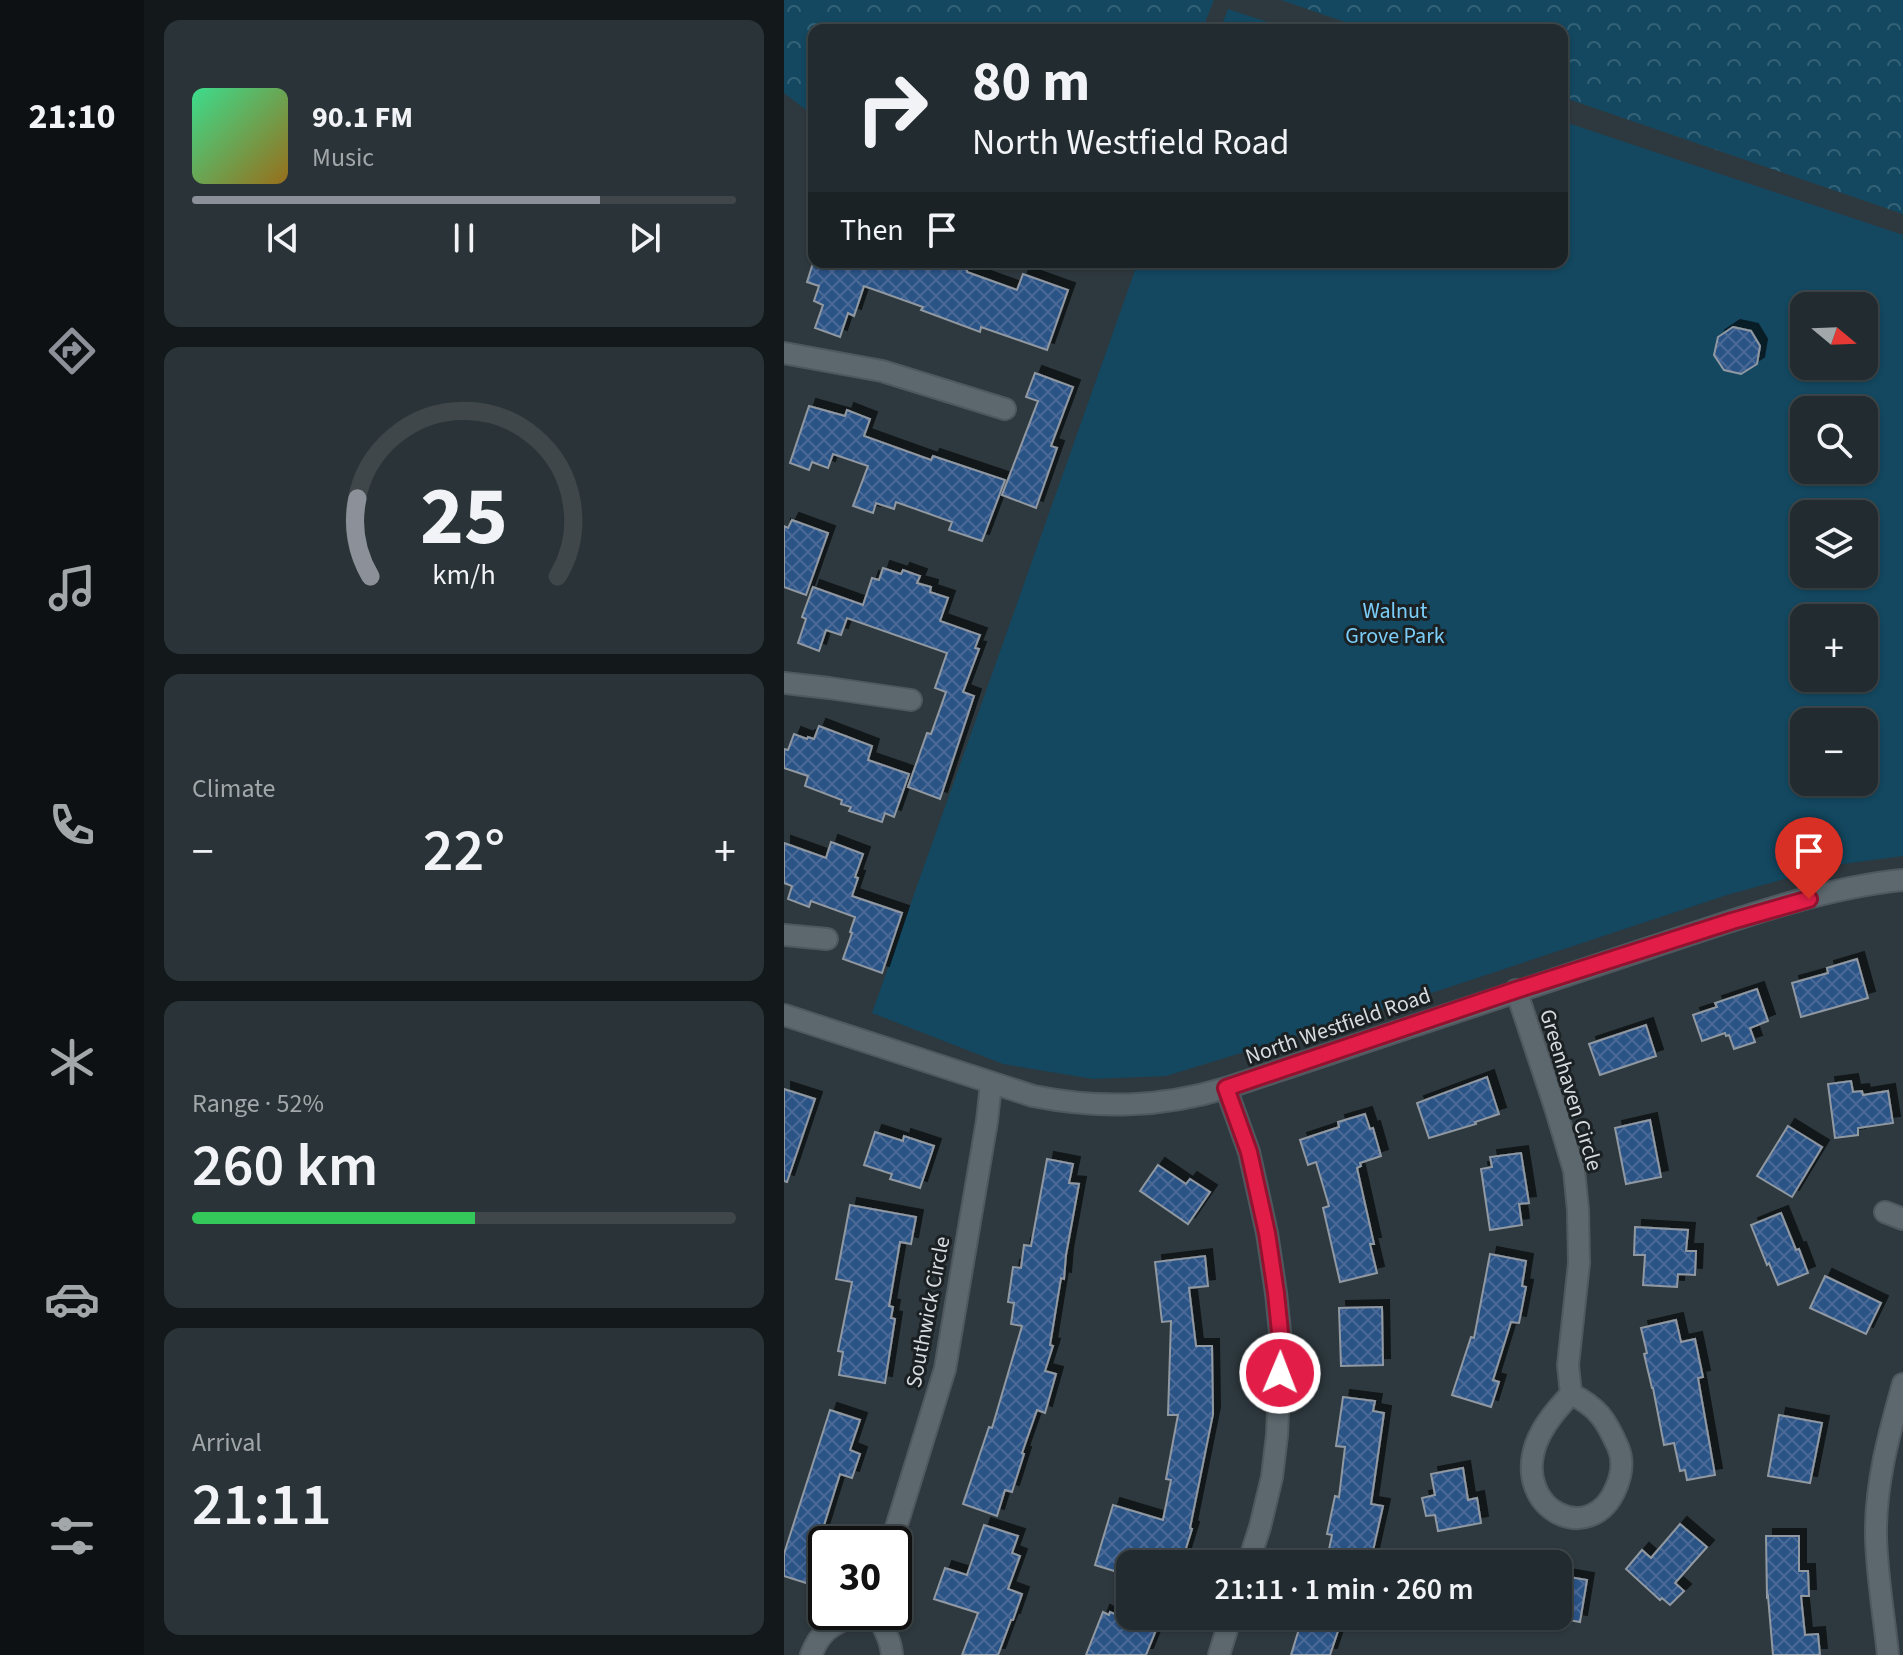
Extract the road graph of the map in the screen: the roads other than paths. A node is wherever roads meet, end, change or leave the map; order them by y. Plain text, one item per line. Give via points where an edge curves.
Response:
1 (784, 353) edge
2 (1005, 409) dead end
3 (784, 683) edge
4 (911, 700) dead end
5 (1903, 880) edge
6 (784, 935) edge
7 (827, 939) dead end
8 (1516, 990) junction
9 (784, 1015) edge
10 (991, 1084) junction
11 (1226, 1088) junction
12 (1903, 1384) edge
13 (1571, 1394) junction
14 (897, 1526) edge
15 (1253, 1550) edge
16 (826, 1630) edge
17 (885, 1630) edge
18 (1227, 1630) edge
19 (811, 1655) edge
20 (892, 1655) edge
21 (1219, 1655) edge
22 (1888, 1655) edge

1 - 2 street via 882,371
3 - 4 street
5 - 8 street, North Westfield Road via 1839,890
6 - 7 street
8 - 11 street, North Westfield Road
8 - 13 street, Greenhaven Circle via 1574,1170 1579,1263 1568,1365
9 - 10 street, North Westfield Road
10 - 11 street, North Westfield Road via 1066,1103 1108,1106 1143,1105
10 - 14 street, Southwick Circle via 945,1369
11 - 15 street via 1252,1165 1281,1342 1272,1477
12 - 22 street via 1885,1445 1876,1536
13 - 13 street via 1536,1442 1531,1463 1540,1499 1571,1519 1585,1517 1610,1500 1622,1458 1607,1423 1588,1402
16 - 19 street
17 - 20 street
18 - 21 street

